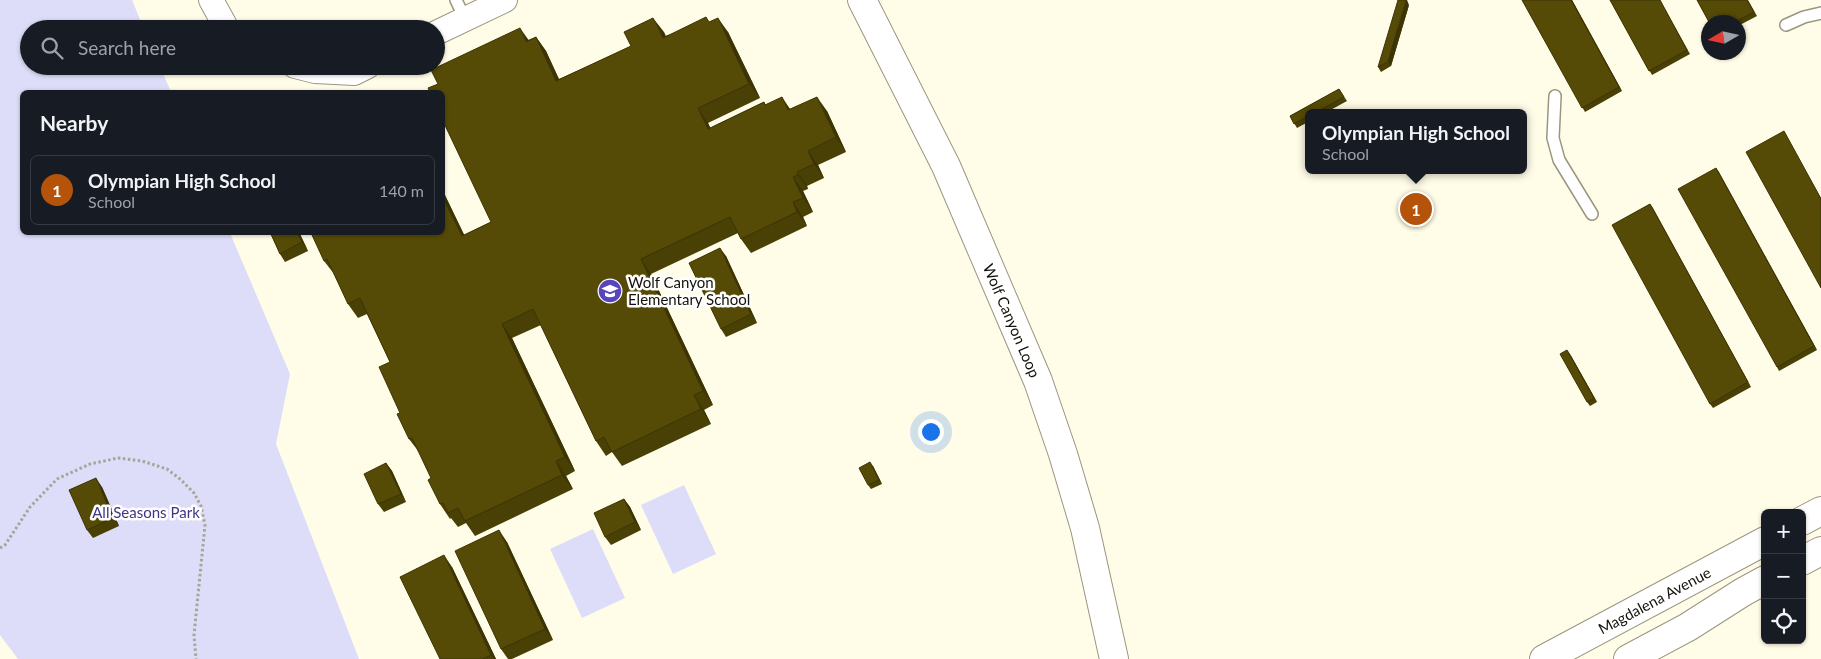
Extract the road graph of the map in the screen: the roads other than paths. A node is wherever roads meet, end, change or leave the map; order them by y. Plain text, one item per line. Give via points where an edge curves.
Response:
1 (211, 0) edge
2 (505, 0) edge
3 (862, 0) edge
4 (460, 9) edge
5 (1821, 13) edge
6 (222, 20) edge
7 (445, 23) edge
8 (1786, 25) dead end
9 (1555, 96) dead end
10 (1592, 214) dead end
11 (1821, 511) edge
12 (1806, 519) edge
13 (1761, 543) edge
14 (1821, 551) edge
15 (1806, 559) edge
16 (1761, 582) edge
17 (1114, 659) edge
18 (1544, 659) edge
19 (1628, 659) edge

1 - 6 street
2 - 4 street
3 - 17 street, Wolf Canyon Loop via 946,166 1038,381 1085,528
4 - 7 street
5 - 8 lane
9 - 10 lane via 1553,138 1559,160
11 - 12 street
13 - 18 street, Magdalena Avenue
14 - 15 street
16 - 19 street

